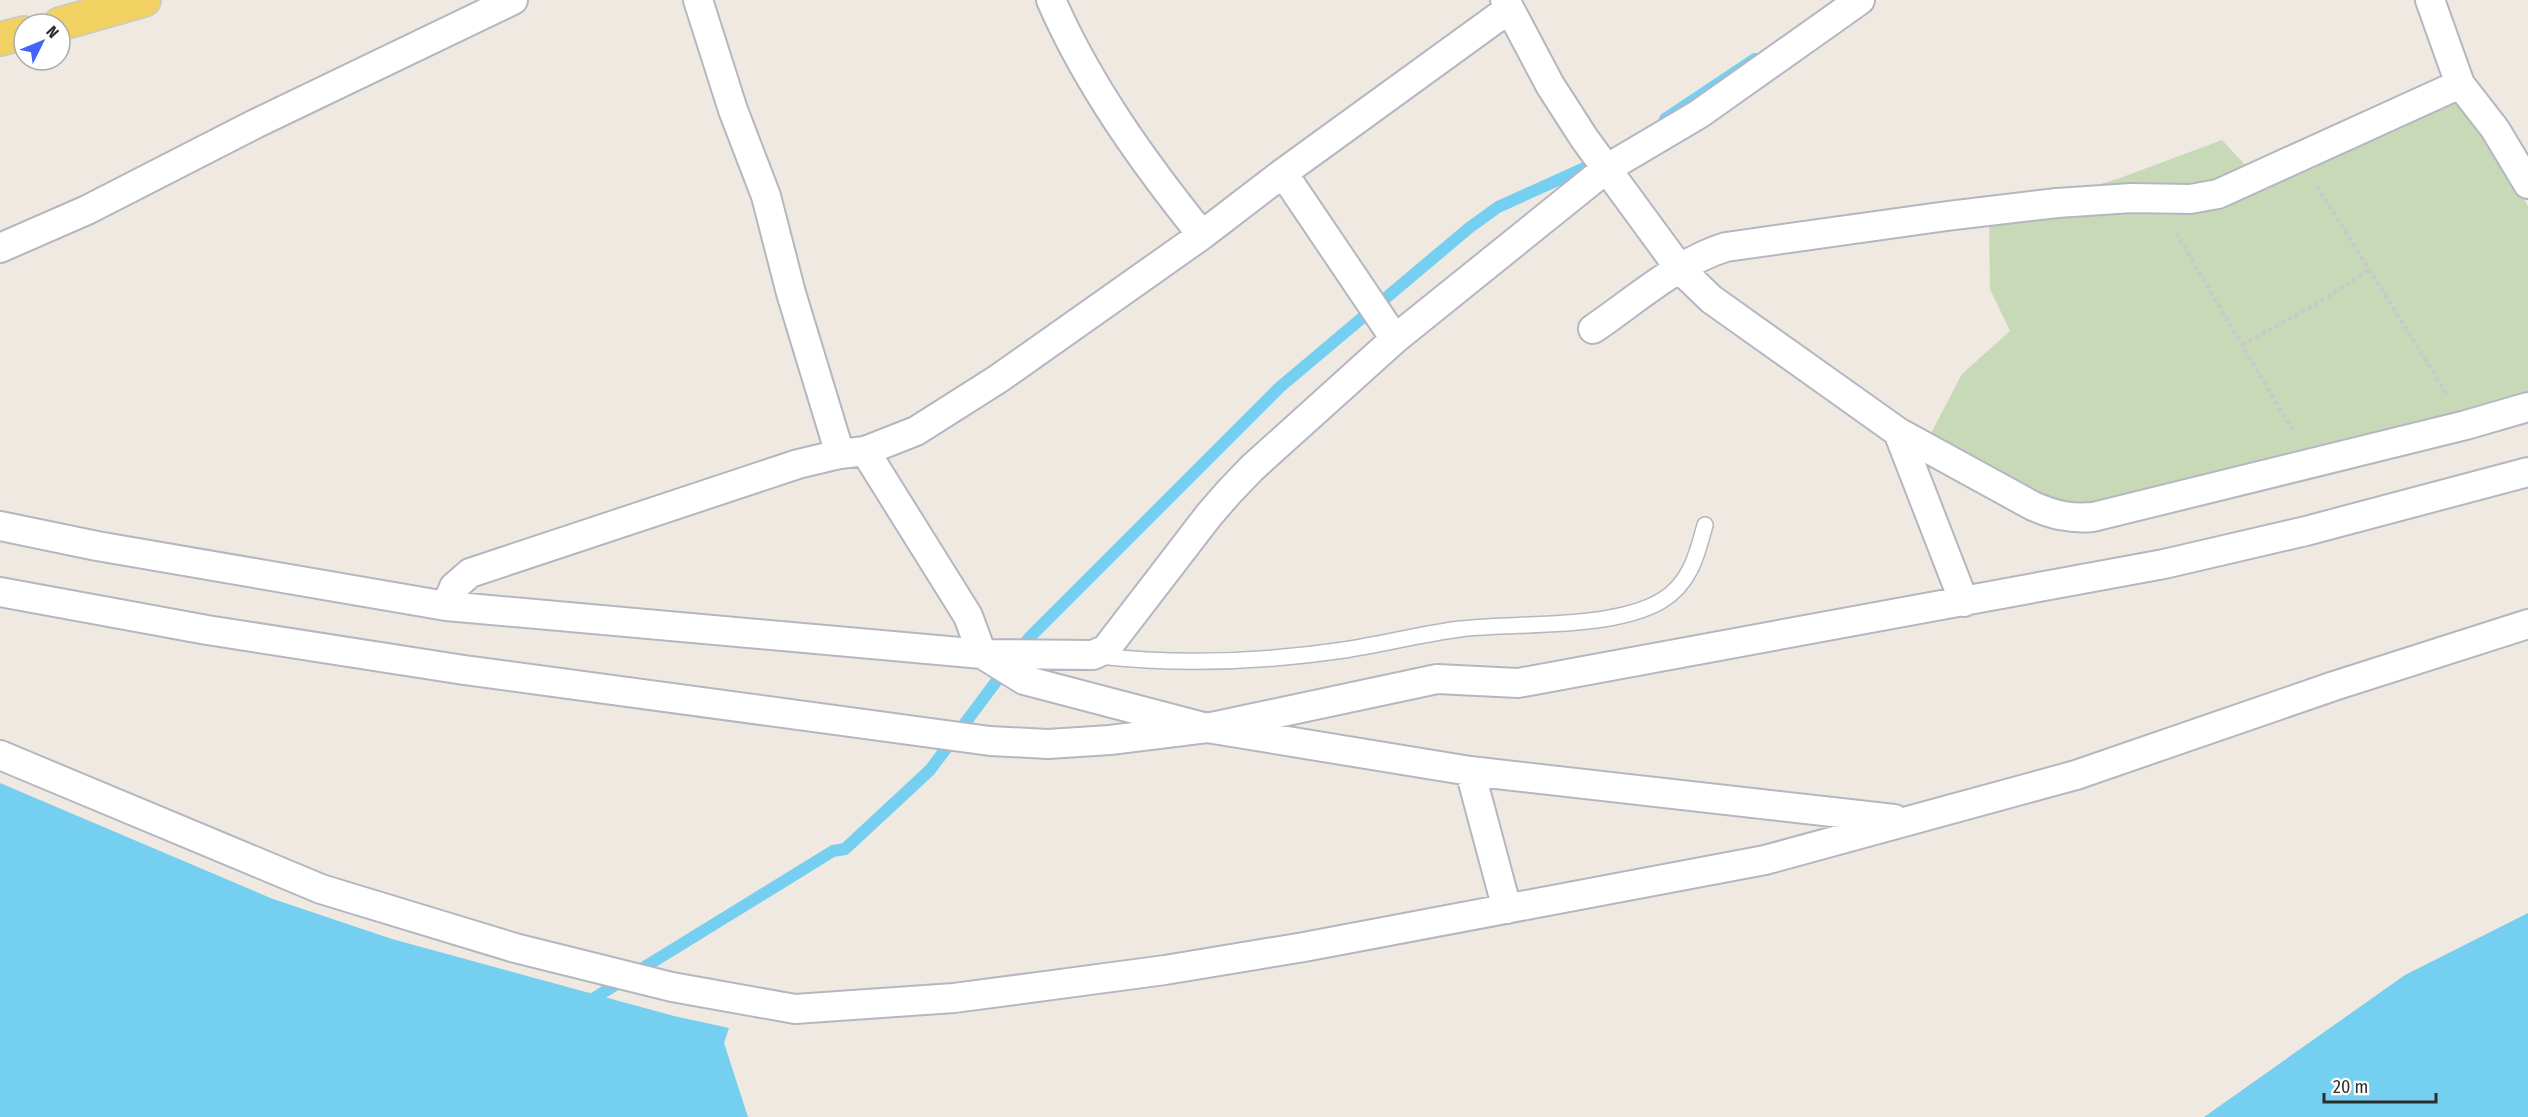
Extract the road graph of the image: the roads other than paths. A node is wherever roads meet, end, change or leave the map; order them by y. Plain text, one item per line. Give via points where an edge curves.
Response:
1 (144, 0) edge
2 (513, 0) edge
3 (698, 0) edge
4 (1051, 0) edge
5 (1860, 0) edge
6 (2430, 0) edge
7 (1507, 4) edge
8 (72, 21) edge
9 (2460, 84) junction
10 (1606, 169) junction
11 (1283, 173) junction
12 (2528, 184) edge
13 (1202, 235) junction
14 (0, 248) edge
15 (1680, 269) junction
16 (1593, 329) dead end
17 (1395, 339) junction
18 (2528, 407) edge
19 (1898, 432) junction
20 (853, 452) junction
21 (2528, 472) edge
22 (1705, 525) dead end
23 (0, 526) edge
24 (0, 592) edge
25 (1964, 602) junction
26 (446, 606) junction
27 (2528, 624) edge
28 (982, 654) junction
29 (1093, 655) junction
30 (1207, 729) junction
31 (0, 755) edge
32 (1470, 771) junction
33 (1909, 820) junction
34 (1507, 909) junction

1 - 8 main road
2 - 14 street via 87,210
3 - 20 street via 766,196 790,293
4 - 13 street via 1092,79 1155,177
5 - 10 street via 1699,114
6 - 9 street
7 - 10 street via 1550,85
7 - 11 street
9 - 12 street via 2495,129
9 - 15 street via 2218,194 2190,199 2057,203 1947,216 1726,248 1707,253
10 - 15 street
10 - 17 street
11 - 13 street
11 - 17 street
13 - 20 street via 998,379 916,431
15 - 16 street
15 - 19 street via 1744,325
17 - 29 street via 1252,468 1209,515 1106,649
18 - 19 street via 2094,517 2068,518 2032,506
19 - 25 street
20 - 26 street via 798,464 470,573 453,586
20 - 28 street via 968,616
21 - 25 street via 2164,564
22 - 29 lane via 1684,583 1660,601 1622,616 1462,629 1344,650 1276,657 1175,662
23 - 26 street
24 - 30 street via 207,630 464,670 990,741 1048,744
25 - 30 street via 1518,683 1437,679
26 - 28 street
27 - 33 street via 2076,775
28 - 29 street
28 - 30 street via 1024,680
30 - 32 street
31 - 34 street via 321,889 526,951 672,987 795,1009 954,998 1165,970
32 - 33 street
32 - 34 street
33 - 34 street via 1765,860

